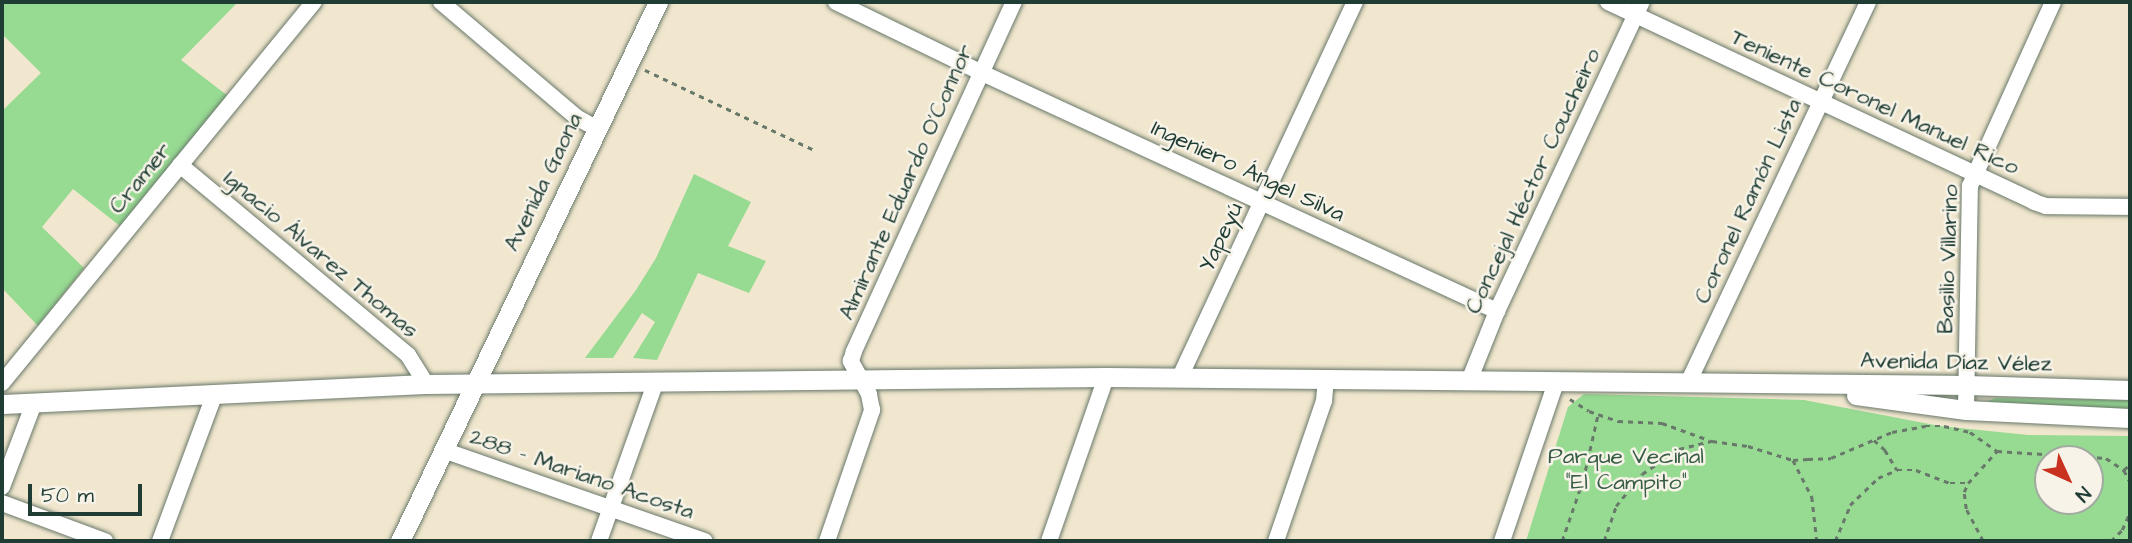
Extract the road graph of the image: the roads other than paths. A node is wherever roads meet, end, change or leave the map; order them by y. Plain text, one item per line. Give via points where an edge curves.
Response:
1 (314, 2) edge
2 (441, 2) edge
3 (658, 2) edge
4 (836, 2) edge
5 (1014, 2) edge
6 (1355, 2) edge
7 (1608, 2) edge
8 (1868, 2) edge
9 (2053, 2) edge
10 (1639, 8) edge
11 (980, 72) junction
12 (1821, 101) junction
13 (596, 128) junction
14 (180, 165) junction
15 (1973, 175) junction
16 (1262, 202) junction
17 (2130, 207) edge
18 (1497, 311) junction
19 (1105, 377) junction
20 (1181, 377) junction
21 (1326, 380) junction
22 (656, 381) junction
23 (861, 381) junction
24 (1469, 381) junction
25 (1556, 382) junction
26 (2, 383) edge
27 (473, 383) junction
28 (1688, 383) junction
29 (426, 384) junction
30 (1782, 385) junction
31 (1967, 385) junction
32 (2130, 390) edge
33 (215, 393) junction
34 (34, 403) junction
35 (2, 404) edge
36 (1966, 410) junction
37 (2130, 418) edge
38 (443, 450) junction
39 (2, 487) edge
40 (2, 503) edge
41 (610, 508) junction
42 (105, 541) edge
43 (160, 541) edge
44 (400, 541) edge
45 (599, 541) edge
46 (705, 541) edge
47 (827, 541) edge
48 (1049, 541) edge
49 (1276, 541) edge
50 (1502, 541) edge

1 - 14 street, Cramer
2 - 13 street via 576,117
3 - 13 main road, Avenida Gaona
4 - 11 street, Ingeniero Ángel Silva
5 - 11 street, Almirante Eduardo O'Connor
6 - 16 street, Yapeyú
7 - 10 street, Teniente Coronel Manuel Rico
8 - 12 street, Coronel Ramón Lista
9 - 15 street, Basilio Villarino
10 - 12 street, Teniente Coronel Manuel Rico
10 - 18 street, Concejal Héctor Coucheiro
11 - 16 street, Ingeniero Ángel Silva
11 - 23 street, Almirante Eduardo O'Connor via 854,351 851,361
12 - 15 street, Teniente Coronel Manuel Rico
12 - 28 street, Coronel Ramón Lista
13 - 27 main road, Avenida Gaona
14 - 26 street, Cramer
14 - 29 street, Ignacio Álvarez Thomas via 408,355
15 - 17 street, Teniente Coronel Manuel Rico via 2046,206
15 - 31 street, Basilio Villarino
16 - 18 street, Ingeniero Ángel Silva
16 - 20 street, Yapeyú
18 - 24 street, Concejal Héctor Coucheiro
19 - 20 main road
19 - 23 main road
19 - 48 street
20 - 21 main road
21 - 24 main road
21 - 49 street via 1324,401
22 - 23 main road
22 - 27 main road
22 - 41 street
23 - 47 street, Almirante Eduardo O'Connor via 872,410
24 - 25 main road
25 - 28 main road
25 - 50 street
27 - 29 main road
27 - 38 main road, Avenida Gaona
28 - 30 main road
29 - 33 main road
30 - 31 main road, Avenida Díaz Vélez
30 - 36 main road
31 - 32 main road, Avenida Díaz Vélez
31 - 36 street, Basilio Villarino
33 - 34 main road
33 - 43 street
34 - 35 main road
34 - 39 street
36 - 37 main road
38 - 41 street, 288 - Mariano Acosta
38 - 44 main road, Avenida Gaona
40 - 42 street
41 - 45 street
41 - 46 street, 288 - Mariano Acosta

